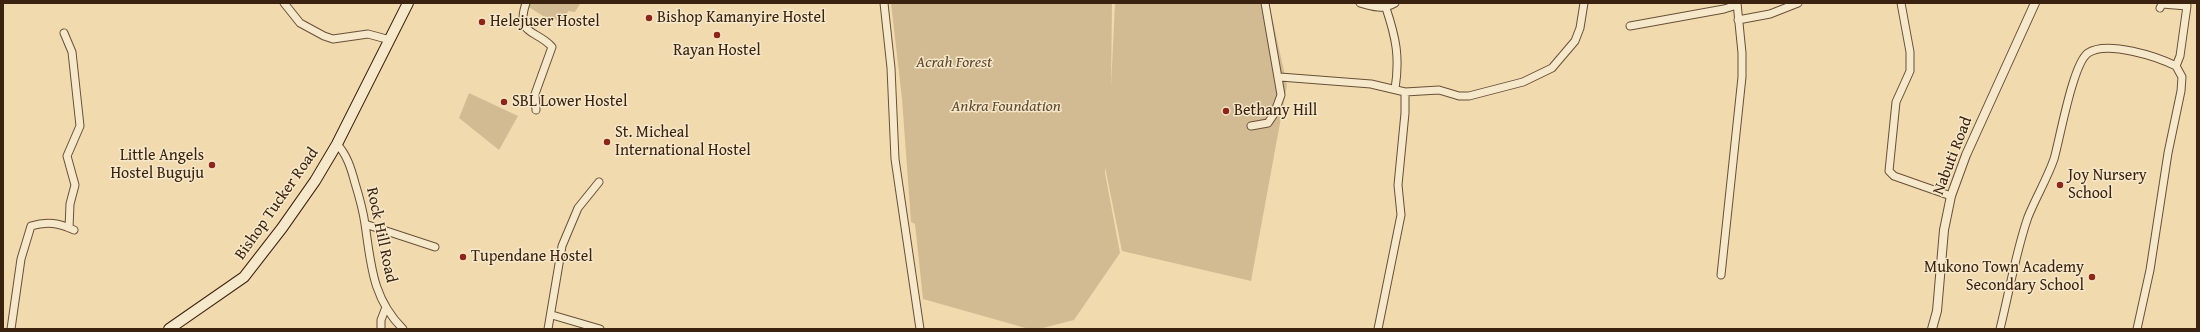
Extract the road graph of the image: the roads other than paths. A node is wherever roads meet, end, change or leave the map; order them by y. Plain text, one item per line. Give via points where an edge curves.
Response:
1 (284, 3) edge
2 (408, 3) edge
3 (526, 3) edge
4 (884, 3) edge
5 (1265, 3) edge
6 (1360, 3) edge
7 (1395, 3) edge
8 (1584, 3) edge
9 (1798, 3) edge
10 (1901, 3) edge
11 (2035, 3) edge
12 (1737, 4) edge
13 (1386, 8) junction
14 (2160, 8) dead end
15 (1738, 20) junction
16 (1630, 26) dead end
17 (64, 33) dead end
18 (390, 40) junction
19 (2176, 66) junction
20 (1280, 77) junction
21 (1395, 89) junction
22 (1405, 92) junction
23 (536, 110) dead end
24 (1251, 126) dead end
25 (337, 144) junction
26 (599, 182) dead end
27 (1951, 196) junction
28 (365, 224) junction
29 (435, 247) dead end
30 (1721, 275) dead end
31 (386, 307) junction
32 (552, 315) junction
33 (11, 329) edge
34 (169, 329) edge
35 (381, 329) edge
36 (403, 329) edge
37 (548, 329) edge
38 (600, 329) edge
39 (920, 329) edge
40 (1378, 329) edge
41 (1932, 329) edge
42 (2000, 329) edge
43 (2137, 329) edge

1 - 18 street via 300,23 324,36 333,39 368,34
2 - 18 main road, Bishop Tucker Road
3 - 23 street via 522,16 525,26 552,47 535,94
4 - 39 street via 891,68 895,159
5 - 20 street
6 - 13 street
7 - 13 street
8 - 22 street via 1580,28 1575,40 1563,56 1544,73 1523,82 1465,97 1439,90
9 - 15 street via 1770,14
10 - 27 street via 1910,52 1910,71 1896,102 1889,171 1894,176
11 - 27 street, Nabuti Road via 1966,155
12 - 15 street
12 - 16 street via 1724,10
13 - 21 street via 1398,49
14 - 19 street via 2162,4 2187,6 2180,56
15 - 30 street via 1742,77
17 - 33 street via 72,52 80,126 67,156 74,185 70,204 72,229 44,222 31,226 21,260
18 - 25 main road, Bishop Tucker Road
19 - 42 street via 2122,49 2089,52 2084,57 2071,87 2054,159 2028,218
19 - 43 street via 2182,77 2181,91 2168,152 2150,270
20 - 21 street
20 - 24 street via 1281,95 1274,114 1268,122
21 - 22 street
22 - 40 street via 1398,185 1401,215
25 - 28 street, Rock Hill Road via 350,166
25 - 34 main road, Bishop Tucker Road via 315,181 244,277
26 - 32 street via 578,208 562,246
27 - 41 street, Nabuti Road via 1944,230 1937,311
28 - 29 street
28 - 31 street, Rock Hill Road via 370,268
31 - 35 street
31 - 36 street, Rock Hill Road
32 - 37 street
32 - 38 street

